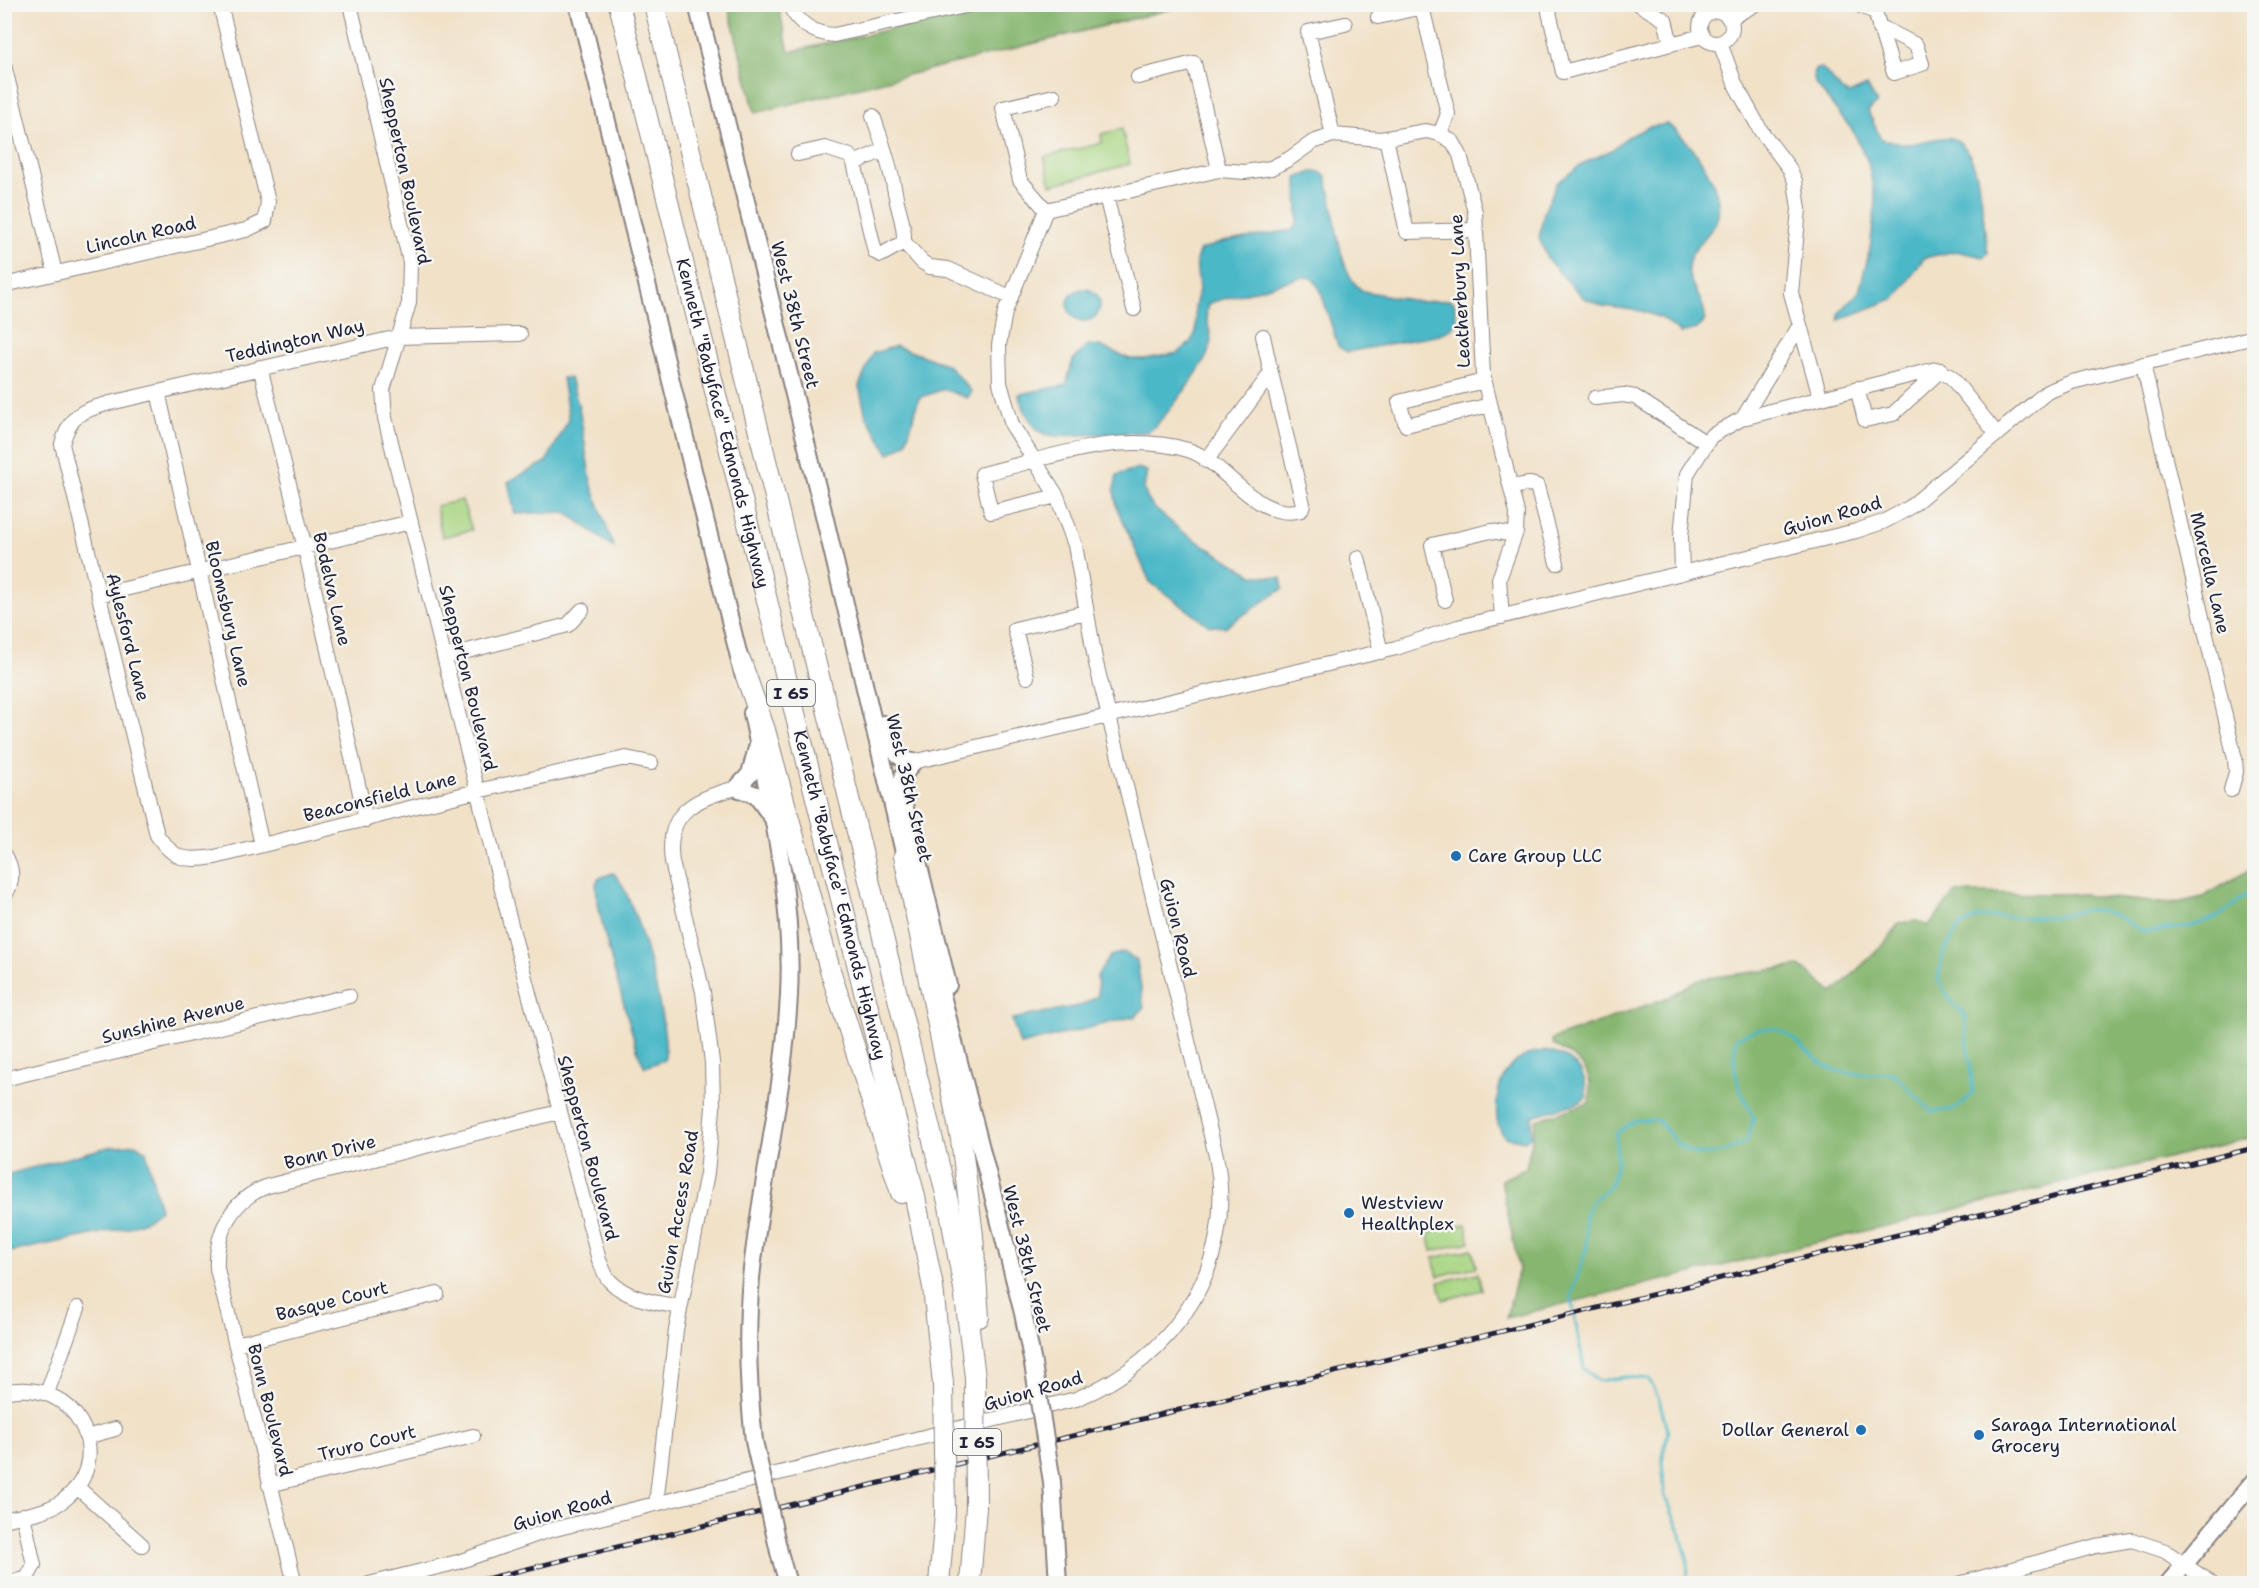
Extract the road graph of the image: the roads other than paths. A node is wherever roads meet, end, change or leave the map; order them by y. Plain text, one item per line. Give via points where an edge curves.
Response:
1 (220, 4) edge
2 (350, 4) edge
3 (578, 4) edge
4 (619, 4) edge
5 (654, 4) edge
6 (697, 4) edge
7 (789, 4) edge
8 (974, 4) edge
9 (1553, 4) edge
10 (1640, 4) edge
11 (1756, 4) edge
12 (1857, 4) edge
13 (1873, 8) edge
14 (1378, 17) dead end
15 (1730, 19) junction
16 (1345, 24) dead end
17 (1879, 26) junction
18 (1702, 36) junction
19 (1720, 43) junction
20 (1671, 44) junction
21 (4, 65) edge
22 (1138, 76) dead end
23 (1054, 96) dead end
24 (873, 116) dead end
25 (1440, 134) junction
26 (1333, 135) junction
27 (1386, 138) junction
28 (884, 150) junction
29 (798, 154) dead end
30 (854, 163) junction
31 (1219, 170) junction
32 (1106, 196) junction
33 (1046, 210) junction
34 (1476, 230) junction
35 (899, 245) junction
36 (56, 273) junction
37 (4, 285) edge
38 (1010, 297) junction
39 (1134, 309) dead end
40 (1800, 325) junction
41 (520, 334) dead end
42 (1263, 336) dead end
43 (398, 337) junction
44 (2254, 338) edge
45 (2143, 364) junction
46 (260, 367) junction
47 (1941, 370) junction
48 (1271, 373) junction
49 (1484, 381) junction
50 (1857, 388) junction
51 (158, 392) junction
52 (1820, 397) junction
53 (1595, 398) dead end
54 (1490, 405) junction
55 (81, 411) joint
56 (1743, 418) junction
57 (1996, 433) junction
58 (1706, 443) junction
59 (1034, 461) junction
60 (1206, 461) junction
61 (1511, 488) junction
62 (1057, 496) junction
63 (411, 522) junction
64 (1515, 535) junction
65 (304, 548) junction
66 (1358, 558) dead end
67 (1557, 563) dead end
68 (200, 572) junction
69 (1682, 573) junction
70 (99, 595) junction
71 (1445, 600) dead end
72 (582, 610) dead end
73 (1086, 612) junction
74 (1502, 617) junction
75 (1381, 652) junction
76 (444, 657) junction
77 (741, 662) junction
78 (861, 664) junction
79 (1026, 677) dead end
80 (1108, 715) junction
81 (758, 743) junction
82 (651, 762) dead end
83 (913, 762) junction
84 (737, 788) junction
85 (2231, 790) dead end
86 (477, 791) junction
87 (366, 820) junction
88 (776, 822) junction
89 (262, 845) junction
90 (4, 854) edge
91 (904, 856) junction
92 (189, 861) joint
93 (4, 897) edge
94 (349, 996) dead end
95 (962, 1075) junction
96 (4, 1079) edge
97 (558, 1112) junction
98 (218, 1244) joint
99 (933, 1287) junction
100 (436, 1294) dead end
101 (680, 1307) junction
102 (78, 1308) dead end
103 (236, 1344) junction
104 (975, 1377) junction
105 (4, 1392) edge
106 (47, 1393) junction
107 (115, 1429) dead end
108 (473, 1436) dead end
109 (86, 1437) junction
110 (2254, 1481) edge
111 (269, 1485) junction
112 (76, 1487) junction
113 (656, 1504) junction
114 (23, 1515) junction
115 (4, 1520) edge
116 (142, 1545) dead end
117 (2185, 1563) junction
118 (14, 1582) edge
119 (295, 1584) edge
120 (369, 1584) edge
121 (788, 1584) edge
122 (939, 1584) edge
123 (970, 1584) edge
124 (1059, 1584) edge
125 (1959, 1584) edge
126 (2168, 1584) edge
127 (2212, 1584) edge

1 - 36 street, Lincoln Road via 268,202 265,221 246,230
2 - 43 street, Shepperton Boulevard via 410,262 409,303
3 - 77 main road
4 - 99 highway, Kenneth "Babyface" Edmonds Highway / I 65 via 896,1119
5 - 104 highway, Kenneth "Babyface" Edmonds Highway / I 65 via 949,1206
6 - 78 main road, West 38th Street
7 - 8 street via 795,16 809,28 825,34 844,34
9 - 20 street via 1549,12 1563,72
10 - 20 street via 1665,20
11 - 15 street
12 - 13 street
13 - 17 street
14 - 25 street via 1422,7 1448,114
15 - 18 street via 1719,12 1706,15 1700,26
15 - 19 street via 1730,35
16 - 26 street via 1308,33
17 - 17 street via 1916,45 1922,64 1894,71
18 - 19 street
18 - 20 street
19 - 40 street via 1736,86 1796,181 1799,209 1791,289
21 - 36 street
22 - 31 street via 1194,63
23 - 33 street via 1003,108 1020,180
24 - 28 street
25 - 27 street via 1423,131
25 - 34 street, Leatherbury Lane via 1453,142 1460,155
26 - 27 street
26 - 31 street via 1313,142 1271,168
27 - 34 street via 1407,232
28 - 30 street
28 - 35 street via 903,217
29 - 30 street via 825,148 847,154
30 - 35 street via 875,252 882,255
31 - 32 street
32 - 33 street
32 - 39 street
33 - 38 street
34 - 49 street, Leatherbury Lane
35 - 38 street via 930,267 948,269
36 - 37 street, Lincoln Road
38 - 59 street via 999,345 1000,383 1012,424
40 - 52 street
40 - 56 street
41 - 43 street, Teddington Way
42 - 48 street
43 - 46 street, Teddington Way
43 - 63 street, Shepperton Boulevard via 383,390 385,418
44 - 45 street, Guion Road
45 - 57 street, Guion Road via 2058,387
45 - 85 street, Marcella Lane via 2235,759
46 - 51 street, Teddington Way
46 - 65 street, Bodelva Lane
47 - 50 street via 1930,369
47 - 50 street via 1893,414 1866,420
47 - 57 street
48 - 60 street
48 - 60 street via 1302,508 1283,511 1267,506
49 - 54 street, Leatherbury Lane
49 - 54 street, Leatherbury Lane via 1400,402 1401,410 1406,425
50 - 52 street
51 - 55 street, Teddington Way
51 - 68 street, Bloomsbury Lane
52 - 56 street
53 - 58 street via 1635,397
54 - 61 street, Leatherbury Lane
55 - 70 street, Aylesford Lane via 68,426 62,444
56 - 58 street
57 - 69 street, Guion Road via 1909,508 1883,522
58 - 69 street via 1685,480
59 - 60 street via 1083,448 1133,443 1187,450
59 - 62 street
59 - 62 street via 982,474 991,512
61 - 64 street, Leatherbury Lane via 1517,518
61 - 67 street via 1537,486
62 - 73 street via 1075,545
63 - 65 street
63 - 76 street, Shepperton Boulevard
64 - 71 street via 1491,531 1432,545
64 - 74 street, Leatherbury Lane via 1499,579
65 - 68 street
65 - 87 street, Bodelva Lane
66 - 75 street
68 - 70 street
68 - 89 street, Bloomsbury Lane
69 - 74 street, Guion Road
70 - 92 street, Aylesford Lane via 157,835 169,852
72 - 76 street via 568,625
73 - 79 street via 1015,629
73 - 80 street
74 - 75 street, Guion Road
75 - 80 street, Guion Road
76 - 86 street, Shepperton Boulevard
77 - 81 main road
77 - 99 highway via 765,730 830,970
78 - 83 main road via 889,742 901,757
78 - 91 main road, West 38th Street
80 - 83 street, Guion Road
80 - 113 street, Guion Road via 1219,1172 1221,1203 1217,1231 1209,1266 1195,1298 1172,1331 1137,1366 1076,1399
81 - 84 main road via 752,770
81 - 88 main road
82 - 86 street, Beaconsfield Lane via 626,758
83 - 95 main road via 903,776 902,796 953,1006
84 - 88 main road via 759,798
84 - 101 street, Guion Access Road via 690,806 676,824 671,839 672,862 703,992 712,1072 707,1173
86 - 87 street, Beaconsfield Lane
86 - 97 street, Shepperton Boulevard
87 - 89 street, Beaconsfield Lane
88 - 121 main road, bridge via 788,911 789,992 784,1055 751,1280 748,1356 754,1441
89 - 92 street, Beaconsfield Lane
90 - 93 street via 12,873 11,886
91 - 95 main road, West 38th Street
91 - 104 highway via 961,1139 980,1308
94 - 96 street, Sunshine Avenue
95 - 124 main road, West 38th Street, bridge via 1033,1364 1052,1482
97 - 98 street, Bonn Drive via 263,1188 236,1207 225,1222
97 - 101 street, Shepperton Boulevard via 599,1260 609,1281 647,1301
98 - 103 street, Bonn Boulevard via 217,1269
99 - 122 highway, Kenneth "Babyface" Edmonds Highway / I 65, bridge via 943,1384 945,1514
100 - 103 street, Basque Court
101 - 113 street, Guion Access Road
102 - 106 street
103 - 111 street, Bonn Boulevard
104 - 123 highway, Kenneth "Babyface" Edmonds Highway / I 65, bridge via 976,1507
105 - 106 street via 24,1389
106 - 109 street via 74,1412
107 - 109 street
108 - 111 street, Truro Court
109 - 112 street via 88,1457
110 - 117 main road
111 - 119 street, Bonn Boulevard
112 - 114 street via 50,1508
112 - 116 street
113 - 120 street, Guion Road
114 - 115 street
114 - 118 street via 34,1565 27,1578
117 - 125 street via 2152,1546 2127,1540
117 - 126 main road
117 - 127 street

